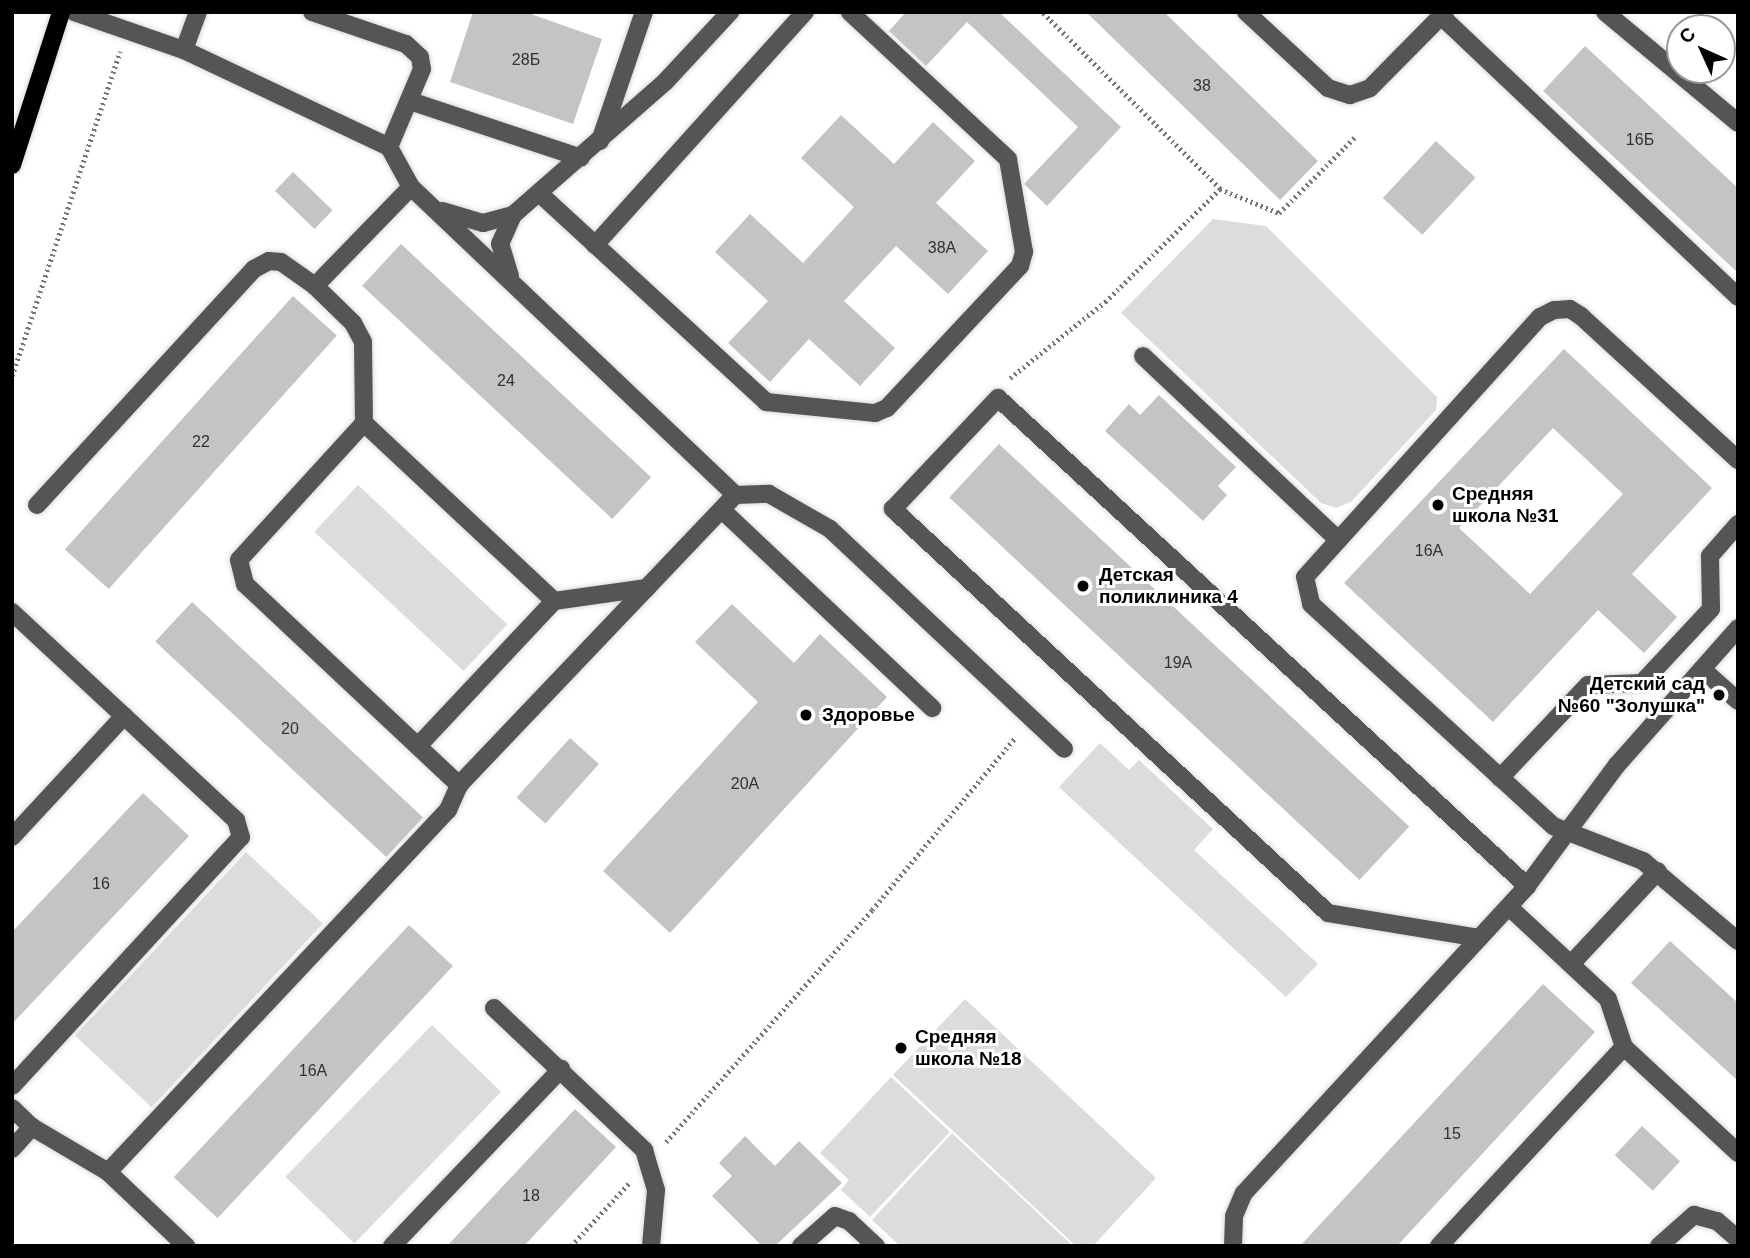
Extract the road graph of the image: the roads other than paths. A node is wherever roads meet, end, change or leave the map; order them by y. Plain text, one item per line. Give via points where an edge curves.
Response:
1 (61, 12) edge
2 (74, 12) edge
3 (198, 12) edge
4 (312, 12) edge
5 (644, 12) edge
6 (730, 12) edge
7 (805, 12) edge
8 (850, 12) edge
9 (1246, 12) edge
10 (1605, 12) edge
11 (1443, 14) edge
12 (184, 50) junction
13 (410, 101) junction
14 (1738, 122) edge
15 (599, 143) junction
16 (389, 147) junction
17 (581, 158) junction
18 (12, 165) edge
19 (417, 192) junction
20 (539, 193) junction
21 (513, 215) junction
22 (595, 245) junction
23 (315, 286) junction
24 (518, 288) junction
25 (1738, 296) edge
26 (1143, 356) dead end
27 (364, 423) junction
28 (1738, 460) edge
29 (735, 495) junction
30 (37, 505) dead end
31 (722, 510) junction
32 (1738, 524) edge
33 (1336, 538) junction
34 (647, 588) junction
35 (554, 601) junction
36 (12, 612) edge
37 (1738, 628) edge
38 (1702, 669) junction
39 (1738, 701) edge
40 (932, 708) dead end
41 (124, 716) junction
42 (418, 746) junction
43 (1064, 749) dead end
44 (1500, 778) junction
45 (459, 785) junction
46 (1567, 835) junction
47 (12, 837) edge
48 (1658, 872) junction
49 (1527, 886) junction
50 (1509, 907) junction
51 (1479, 938) junction
52 (1738, 941) edge
53 (1571, 964) junction
54 (494, 1008) dead end
55 (1624, 1047) junction
56 (561, 1069) junction
57 (12, 1086) edge
58 (12, 1108) edge
59 (32, 1127) junction
60 (12, 1149) edge
61 (1738, 1153) edge
62 (107, 1172) junction
63 (1738, 1239) edge
64 (186, 1246) edge
65 (392, 1246) edge
66 (651, 1246) edge
67 (801, 1246) edge
68 (876, 1246) edge
69 (1233, 1246) edge
70 (1439, 1246) edge
71 (1659, 1246) edge

1 - 18 main road
2 - 12 lane
3 - 12 lane
4 - 13 lane via 414,50 422,69
5 - 15 lane
6 - 15 lane
7 - 22 lane
8 - 22 lane via 1008,159 1024,252 1020,266 887,408 876,413 766,402
9 - 11 lane via 1328,88 1350,95 1370,88
10 - 14 lane
11 - 25 lane
12 - 16 lane
13 - 16 lane
13 - 17 lane
15 - 17 lane
16 - 19 lane
17 - 20 lane
19 - 21 lane via 468,222
19 - 23 lane
19 - 24 lane
20 - 21 lane
20 - 22 lane
21 - 24 lane via 504,227 501,252
23 - 27 lane via 353,323 363,342
23 - 30 lane via 281,262 269,261 254,269
24 - 29 lane
26 - 33 lane
27 - 35 lane
27 - 42 lane via 246,548 239,560 240,574
28 - 33 lane via 1581,316 1570,309 1554,310 1540,317
29 - 31 lane
29 - 43 lane via 769,494 830,529
31 - 34 lane
31 - 40 lane
32 - 44 lane via 1710,556 1711,609 1642,683 1588,685
33 - 44 lane via 1305,577 1311,604
34 - 35 lane
34 - 45 lane
35 - 42 lane
36 - 41 lane
37 - 38 lane
38 - 39 lane
38 - 46 lane via 1617,765
41 - 47 lane
41 - 57 lane via 236,820 241,837
42 - 45 lane
44 - 46 lane
45 - 62 lane via 449,810
46 - 48 lane
46 - 49 lane
48 - 52 lane
48 - 53 lane
49 - 50 lane
49 - 51 lane via 998,398 893,509 1328,913
50 - 51 lane
50 - 53 lane
51 - 69 lane via 1244,1193 1234,1216
53 - 55 lane via 1614,1007
54 - 56 lane
55 - 61 lane
55 - 70 lane
56 - 65 lane
56 - 66 lane via 633,1135 649,1161 658,1217
58 - 59 lane
59 - 60 lane
59 - 62 lane
62 - 64 lane
63 - 71 lane via 1717,1220 1694,1215
67 - 68 lane via 835,1216 849,1221

